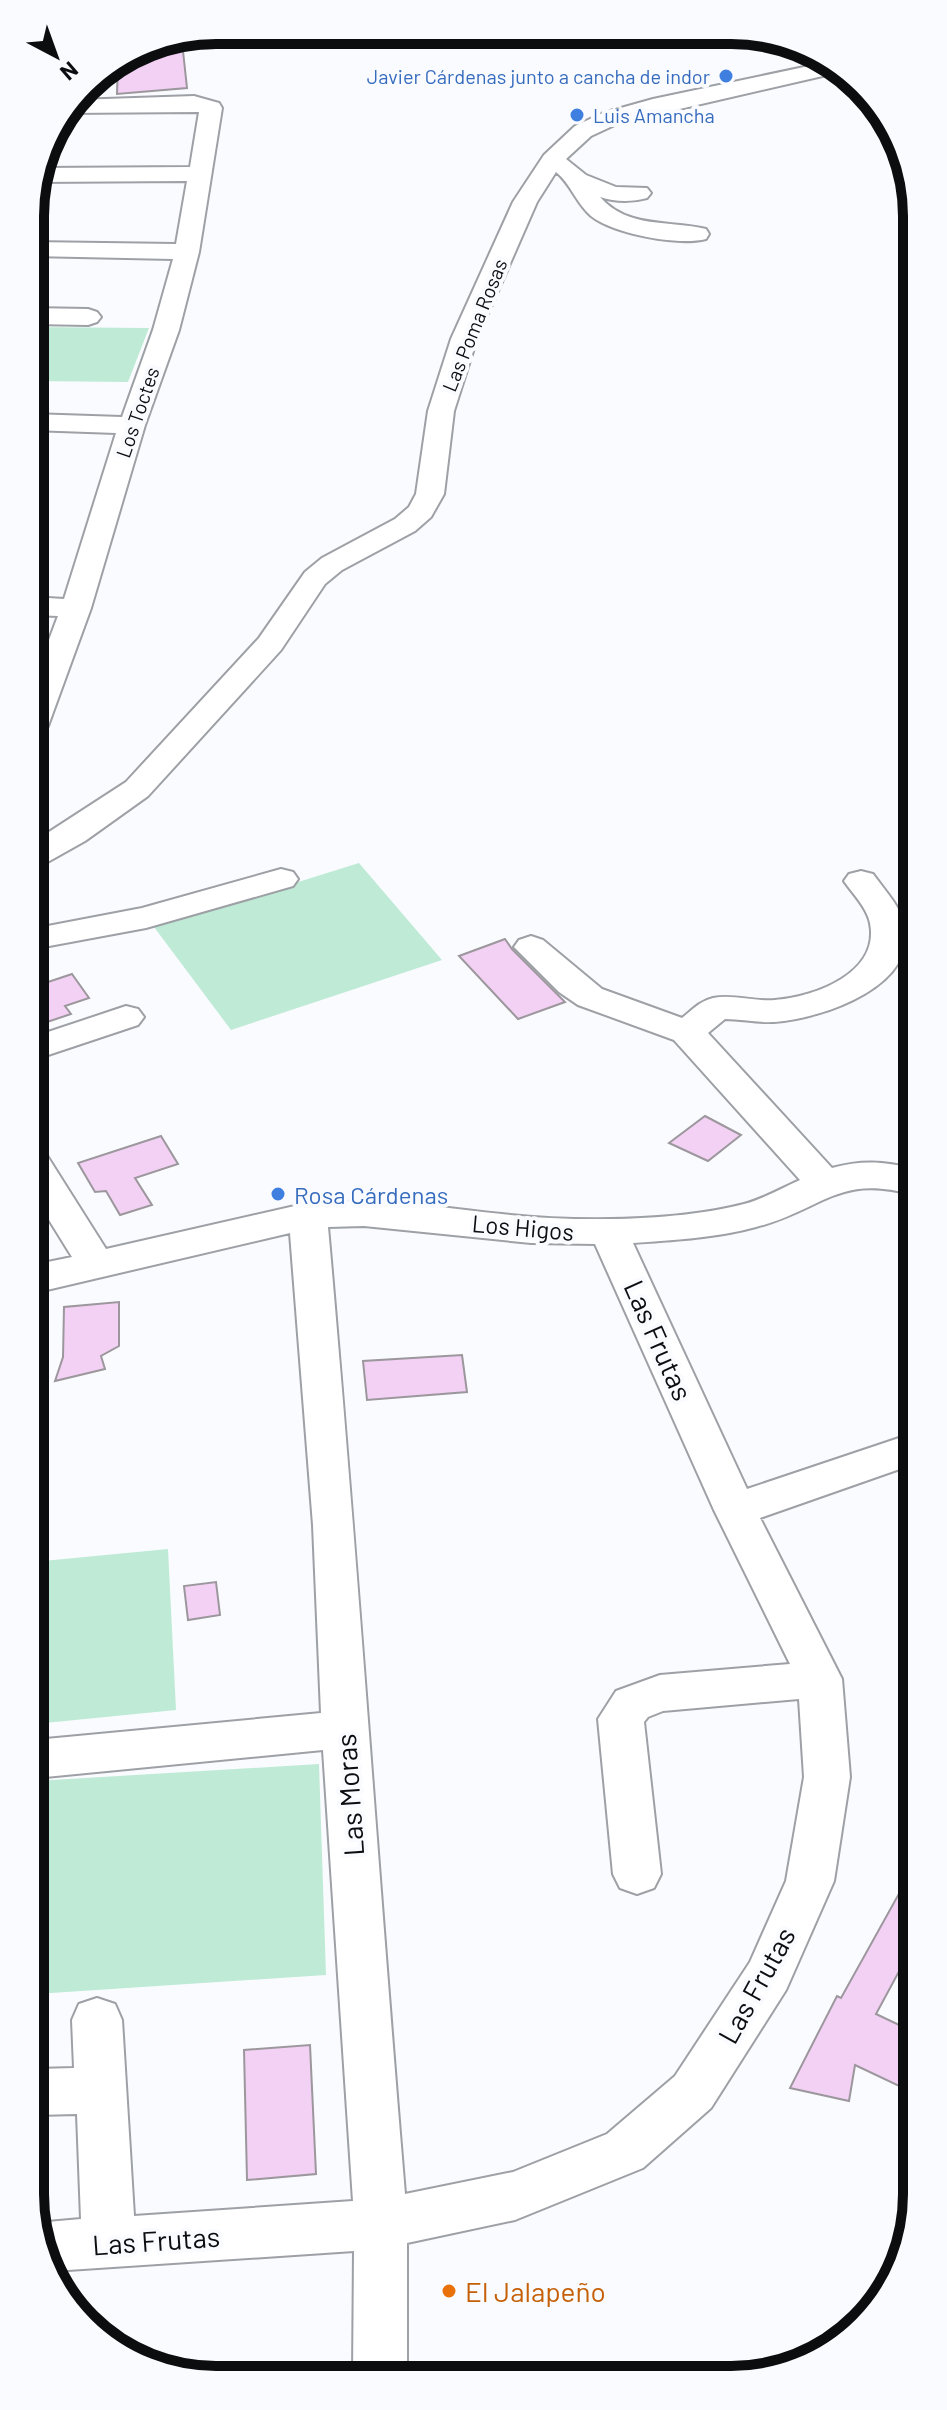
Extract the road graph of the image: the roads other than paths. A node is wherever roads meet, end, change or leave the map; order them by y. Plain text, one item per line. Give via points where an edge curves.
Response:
1 (822, 70) edge
2 (89, 101) edge
3 (552, 160) junction
4 (201, 174) junction
5 (49, 175) edge
6 (577, 179) junction
7 (639, 193) dead end
8 (697, 234) dead end
9 (44, 249) edge
10 (187, 252) junction
11 (44, 316) edge
12 (88, 317) dead end
13 (44, 422) edge
14 (132, 425) junction
15 (44, 607) edge
16 (76, 608) junction
17 (44, 694) edge
18 (44, 850) edge
19 (281, 879) dead end
20 (861, 881) dead end
21 (44, 937) edge
22 (531, 947) dead end
23 (126, 1017) dead end
24 (687, 1032) junction
25 (44, 1045) edge
26 (903, 1178) edge
27 (44, 1181) edge
28 (825, 1184) junction
29 (308, 1216) junction
30 (609, 1233) junction
31 (97, 1266) junction
32 (44, 1277) edge
33 (903, 1452) edge
34 (735, 1510) junction
35 (820, 1679) junction
36 (344, 1729) junction
37 (44, 1758) edge
38 (637, 1874) dead end
39 (97, 2020) dead end
40 (101, 2091) junction
41 (44, 2092) edge
42 (381, 2224) junction
43 (109, 2244) junction
44 (52, 2246) edge
45 (380, 2366) edge

1 - 3 street, Las Poma Rosas via 611,118 583,131
2 - 4 street, Los Toctes via 194,103 211,108
3 - 6 street
3 - 18 street, Las Poma Rosas via 525,202 464,339 441,411 430,494 421,511 315,578 270,644 137,789
4 - 5 street
4 - 10 street, Los Toctes
6 - 7 street via 613,194
6 - 8 street via 600,211 615,220
9 - 10 street
10 - 14 street, Los Toctes
11 - 12 street
13 - 14 street
14 - 16 street, Los Toctes
15 - 16 street
16 - 17 street, Los Toctes
19 - 21 street via 146,918
20 - 24 street via 887,922 888,944 875,970 855,987 820,1001 777,1011 715,1009
22 - 24 street via 590,997
23 - 25 street
24 - 28 street
26 - 28 street, Los Higos via 869,1172
27 - 31 street
28 - 30 street, Los Higos via 747,1217
29 - 30 street, Los Higos via 384,1213 528,1230
29 - 31 street, Los Higos
29 - 36 street, Las Moras via 334,1525
30 - 34 street, Las Frutas
31 - 32 street, Los Higos
33 - 34 street
34 - 35 street, Las Frutas
35 - 38 street via 660,1693 632,1704 621,1719
35 - 42 street, Las Frutas via 827,1777 810,1881 769,1975 693,2092 625,2151 515,2196
36 - 37 street
36 - 42 street, Las Moras
39 - 40 street
40 - 41 street
40 - 43 street
42 - 43 street, Las Frutas
42 - 45 street, Las Moras
43 - 44 street, Las Frutas

